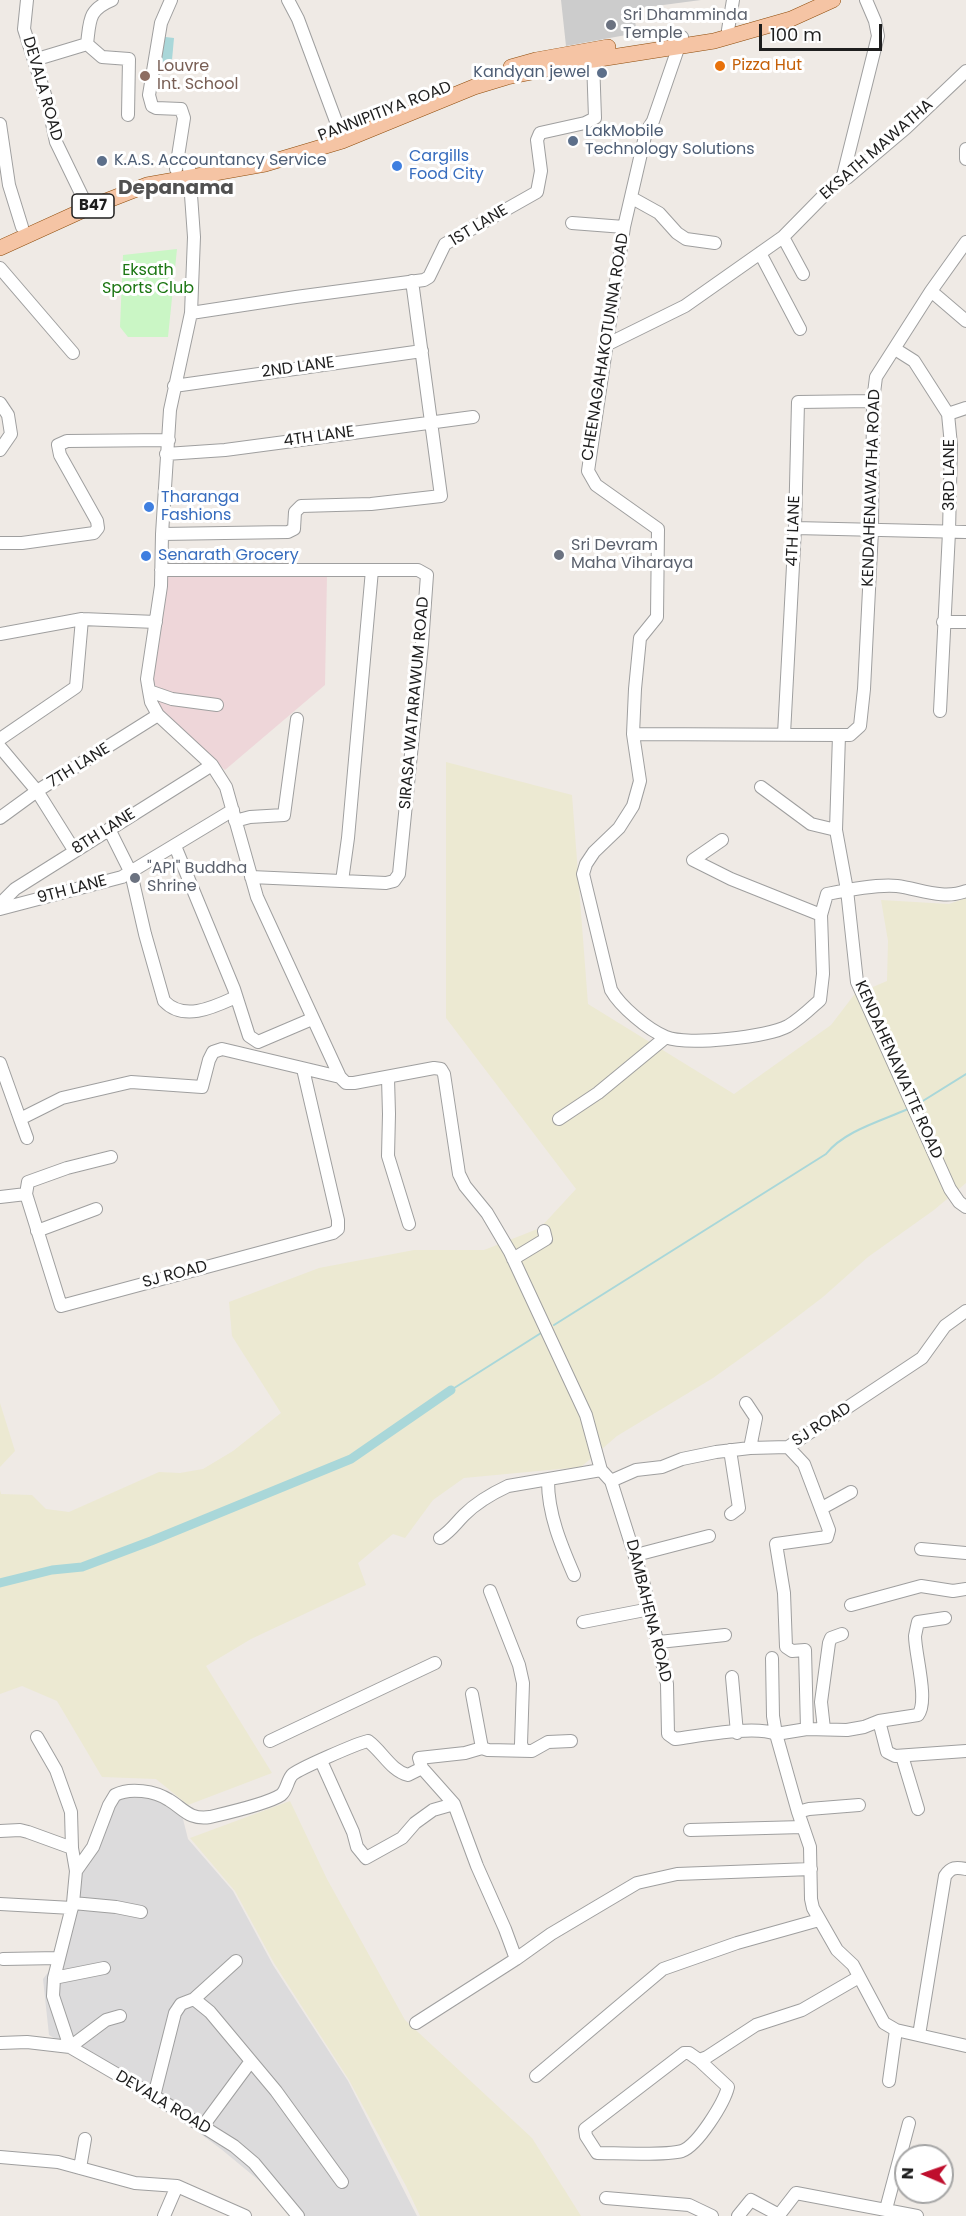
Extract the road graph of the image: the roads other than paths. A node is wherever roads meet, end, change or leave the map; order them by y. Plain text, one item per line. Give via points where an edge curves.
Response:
1 (27, 0) edge
2 (112, 0) edge
3 (171, 0) edge
4 (288, 0) edge
5 (733, 0) edge
6 (812, 0) edge
7 (833, 0) edge
8 (866, 0) edge
9 (728, 30) junction
10 (681, 42) junction
11 (87, 44) junction
12 (34, 60) junction
13 (593, 60) junction
14 (966, 71) edge
15 (128, 115) dead end
16 (0, 124) edge
17 (340, 132) junction
18 (966, 149) edge
19 (966, 159) edge
20 (185, 171) junction
21 (843, 176) junction
22 (632, 198) junction
23 (86, 204) junction
24 (572, 223) dead end
25 (22, 227) junction
26 (624, 227) junction
27 (0, 237) edge
28 (783, 237) junction
29 (966, 242) edge
30 (715, 243) dead end
31 (0, 248) edge
32 (760, 253) junction
33 (0, 268) edge
34 (803, 274) dead end
35 (412, 281) junction
36 (931, 291) junction
37 (191, 313) junction
38 (966, 321) edge
39 (800, 329) dead end
40 (608, 344) junction
41 (895, 349) junction
42 (422, 351) junction
43 (73, 353) dead end
44 (174, 386) junction
45 (873, 401) junction
46 (0, 403) edge
47 (966, 408) edge
48 (948, 414) junction
49 (473, 417) dead end
50 (432, 422) junction
51 (169, 440) junction
52 (0, 450) edge
53 (166, 454) junction
54 (795, 528) junction
55 (872, 530) junction
56 (949, 532) junction
57 (966, 532) edge
58 (162, 534) junction
59 (0, 543) edge
60 (161, 570) junction
61 (372, 570) junction
62 (82, 619) junction
63 (156, 622) junction
64 (944, 622) junction
65 (966, 622) edge
66 (0, 634) edge
67 (149, 691) junction
68 (218, 705) dead end
69 (940, 711) dead end
70 (158, 716) junction
71 (297, 719) dead end
72 (633, 734) junction
73 (784, 734) junction
74 (839, 735) junction
75 (0, 739) edge
76 (0, 747) edge
77 (212, 765) junction
78 (761, 787) dead end
79 (38, 791) junction
80 (234, 816) junction
81 (0, 818) edge
82 (109, 829) junction
83 (836, 830) junction
84 (722, 840) dead end
85 (175, 846) junction
86 (74, 850) junction
87 (131, 873) junction
88 (251, 877) junction
89 (342, 881) junction
90 (847, 890) junction
91 (966, 891) edge
92 (0, 904) edge
93 (0, 909) edge
94 (821, 915) junction
95 (236, 997) junction
96 (312, 1019) junction
97 (666, 1037) junction
98 (0, 1063) edge
99 (303, 1069) junction
100 (340, 1077) junction
101 (388, 1078) junction
102 (20, 1119) junction
103 (560, 1119) dead end
104 (27, 1138) dead end
105 (111, 1157) dead end
106 (26, 1194) junction
107 (0, 1197) edge
108 (966, 1207) edge
109 (96, 1209) dead end
110 (409, 1224) dead end
111 (38, 1231) junction
112 (544, 1231) dead end
113 (513, 1259) junction
114 (966, 1311) edge
115 (746, 1403) dead end
116 (788, 1447) junction
117 (750, 1448) junction
118 (730, 1450) junction
119 (601, 1470) junction
120 (548, 1481) junction
121 (611, 1482) junction
122 (852, 1492) dead end
123 (822, 1509) junction
124 (731, 1514) dead end
125 (709, 1536) dead end
126 (440, 1538) dead end
127 (921, 1549) dead end
128 (966, 1553) edge
129 (636, 1555) junction
130 (574, 1575) dead end
131 (966, 1589) edge
132 (490, 1591) dead end
133 (851, 1605) dead end
134 (650, 1609) junction
135 (945, 1618) dead end
136 (583, 1622) dead end
137 (842, 1634) dead end
138 (725, 1635) dead end
139 (659, 1642) junction
140 (772, 1658) dead end
141 (435, 1663) dead end
142 (732, 1677) dead end
143 (472, 1694) dead end
144 (879, 1721) junction
145 (807, 1729) junction
146 (824, 1729) junction
147 (737, 1733) junction
148 (776, 1734) junction
149 (37, 1737) dead end
150 (270, 1741) dead end
151 (571, 1741) dead end
152 (482, 1748) junction
153 (525, 1751) junction
154 (965, 1754) edge
155 (902, 1756) junction
156 (321, 1761) junction
157 (422, 1768) junction
158 (454, 1804) junction
159 (859, 1805) dead end
160 (918, 1809) dead end
161 (798, 1812) junction
162 (803, 1827) junction
163 (690, 1830) dead end
164 (0, 1831) edge
165 (72, 1848) junction
166 (811, 1869) junction
167 (966, 1869) edge
168 (76, 1871) junction
169 (0, 1904) edge
170 (72, 1906) junction
171 (141, 1912) dead end
172 (819, 1920) junction
173 (59, 1958) junction
174 (3, 1959) dead end
175 (516, 1959) junction
176 (236, 1961) dead end
177 (104, 1968) dead end
178 (859, 1977) junction
179 (54, 1978) junction
180 (194, 1999) junction
181 (120, 2016) dead end
182 (416, 2023) dead end
183 (896, 2030) junction
184 (919, 2035) junction
185 (0, 2043) edge
186 (966, 2046) edge
187 (70, 2047) junction
188 (699, 2060) junction
189 (251, 2061) junction
190 (536, 2076) dead end
191 (889, 2081) dead end
192 (154, 2096) junction
193 (909, 2123) dead end
194 (203, 2126) junction
195 (85, 2139) dead end
196 (0, 2157) edge
197 (80, 2168) junction
198 (342, 2182) dead end
199 (177, 2186) junction
200 (606, 2198) dead end
201 (886, 2209) junction
202 (164, 2216) edge
203 (245, 2216) edge
204 (298, 2216) edge
205 (712, 2216) edge
206 (738, 2216) edge
207 (917, 2216) edge

1 - 12 street, DEVALA ROAD via 24,29
2 - 11 street via 94,10
3 - 20 street via 161,23 148,95 156,108 181,109
4 - 17 street
5 - 9 street
6 - 9 main road, PANNIPITIYA ROAD / B47 via 763,21
7 - 10 main road, PANNIPITIYA ROAD / B47 via 791,19 714,41
8 - 21 street via 878,36
9 - 10 main road, PANNIPITIYA ROAD / B47
10 - 13 main road, PANNIPITIYA ROAD / B47
10 - 17 main road, PANNIPITIYA ROAD / B47 via 588,50 536,60 475,77
10 - 22 street, CHEENAGAHAKOTUNNA ROAD via 646,132
11 - 12 street
11 - 15 street via 102,57 129,59
12 - 23 street, DEVALA ROAD via 56,142
13 - 20 main road, PANNIPITIYA ROAD / B47 via 474,87 342,141 265,164
13 - 35 street, 1ST LANE via 595,118 540,133 537,192 446,244 429,277
14 - 21 street, EKSATH MAWATHA via 906,129 847,178
16 - 25 street via 9,185
17 - 20 main road, PANNIPITIYA ROAD / B47 via 262,155
18 - 19 street
20 - 23 main road, PANNIPITIYA ROAD / B47
20 - 37 street via 194,237
21 - 28 street, EKSATH MAWATHA
22 - 26 street, CHEENAGAHAKOTUNNA ROAD
22 - 30 street via 659,213 686,239
23 - 25 main road, PANNIPITIYA ROAD / B47
23 - 31 main road, PANNIPITIYA ROAD / B47
24 - 26 street
25 - 27 main road, PANNIPITIYA ROAD / B47
26 - 40 street, CHEENAGAHAKOTUNNA ROAD
28 - 32 street, EKSATH MAWATHA
28 - 34 street
29 - 36 street, KENDAHENAWATHA ROAD
32 - 39 street
32 - 40 street, EKSATH MAWATHA via 685,306
33 - 43 street
35 - 37 street, 1ST LANE
35 - 42 street
36 - 38 street
36 - 41 street, KENDAHENAWATHA ROAD
37 - 44 street
40 - 72 street, CHEENAGAHAKOTUNNA ROAD via 588,471 596,484 658,529 657,617 640,638
41 - 45 street, KENDAHENAWATHA ROAD via 876,377
41 - 48 street, 3RD LANE via 914,361
42 - 44 street, 2ND LANE
42 - 50 street
44 - 51 street
45 - 54 street, 4TH LANE via 798,402
45 - 55 street, KENDAHENAWATHA ROAD
46 - 52 street via 8,415 11,435
47 - 48 street
48 - 56 street, 3RD LANE
49 - 50 street, 4TH LANE
50 - 53 street, 4TH LANE via 225,450
50 - 58 street via 441,496 301,506 295,512 294,529 288,532
51 - 53 street
51 - 59 street via 67,441 58,445 98,528 94,533
53 - 58 street
54 - 55 street
54 - 73 street, 4TH LANE
55 - 56 street
55 - 74 street, KENDAHENAWATHA ROAD via 860,726 850,735
56 - 57 street
56 - 64 street, 3RD LANE
58 - 60 street
60 - 61 street, SIRASA WATARAWUM ROAD
60 - 63 street
61 - 89 street
61 - 89 street, SIRASA WATARAWUM ROAD via 418,570 427,575 422,644 399,874 386,883
62 - 63 street
62 - 66 street
62 - 75 street via 76,687
63 - 67 street via 147,680
64 - 65 street
64 - 69 street, 3RD LANE
67 - 68 street via 172,699
67 - 70 street
70 - 77 street
70 - 79 street, 7TH LANE
71 - 80 street via 284,815
72 - 73 street
72 - 97 street via 640,781 633,806 619,828 594,852 583,874 611,990 635,1017
73 - 74 street
74 - 83 street, KENDAHENAWATTE ROAD
76 - 79 street
77 - 80 street via 225,787
77 - 82 street, 8TH LANE
78 - 83 street via 811,824
79 - 81 street, 7TH LANE
79 - 86 street
80 - 85 street, 9TH LANE
80 - 88 street
82 - 86 street, 8TH LANE
82 - 87 street
83 - 90 street, KENDAHENAWATTE ROAD
84 - 94 street via 693,860
85 - 87 street, 9TH LANE
85 - 95 street
86 - 92 street, 8TH LANE via 15,889
87 - 93 street, 9TH LANE
87 - 95 street via 164,1000 170,1007 190,1012 206,1010
88 - 89 street, SIRASA WATARAWUM ROAD
88 - 96 street
90 - 91 street via 895,886 932,893
90 - 94 street via 827,894
90 - 108 street, KENDAHENAWATTE ROAD via 857,982 950,1189
94 - 97 street via 820,1000 789,1026 732,1038
95 - 96 street via 249,1036 258,1042
96 - 100 street
97 - 103 street
98 - 102 street
99 - 100 street
99 - 102 street via 222,1049 213,1052 202,1086 131,1082 62,1098
99 - 111 street, SJ ROAD via 338,1220 338,1229 333,1233 62,1306
100 - 101 street via 346,1083
101 - 110 street via 388,1155
101 - 113 street, DAMBAHENA ROAD via 441,1069 459,1174 488,1213
102 - 104 street
105 - 106 street via 28,1182
106 - 107 street
106 - 111 street, SJ ROAD
109 - 111 street
112 - 113 street via 546,1239
113 - 119 street, DAMBAHENA ROAD via 586,1414
114 - 116 street, SJ ROAD via 945,1326 922,1358
115 - 117 street via 756,1418
116 - 117 street, SJ ROAD
116 - 123 street via 804,1464
117 - 118 street, SJ ROAD
118 - 121 street, SJ ROAD via 636,1470
118 - 124 street via 739,1508
119 - 120 street
119 - 121 street, DAMBAHENA ROAD
120 - 126 street via 508,1486 495,1492
120 - 130 street via 559,1541
121 - 129 street, DAMBAHENA ROAD
122 - 123 street
123 - 145 street via 829,1530 827,1537 776,1544 784,1593 786,1647 792,1651 805,1650
125 - 129 street
127 - 128 street
129 - 134 street, DAMBAHENA ROAD
131 - 133 street via 921,1586
132 - 153 street via 523,1683 521,1744
134 - 136 street
134 - 139 street, DAMBAHENA ROAD
135 - 144 street, DAMBAHENA ROAD via 918,1622 918,1715
137 - 146 street via 829,1643 821,1702
138 - 139 street
139 - 147 street, DAMBAHENA ROAD via 667,1684 668,1734 675,1739
140 - 148 street
141 - 150 street
142 - 147 street
143 - 152 street
144 - 146 street, DAMBAHENA ROAD via 847,1730
144 - 155 street via 887,1752
145 - 146 street, DAMBAHENA ROAD
145 - 148 street, DAMBAHENA ROAD
147 - 148 street, DAMBAHENA ROAD
148 - 161 street
149 - 165 street via 56,1770 71,1812
151 - 153 street via 548,1742
152 - 153 street
152 - 157 street via 419,1758
154 - 155 street
155 - 160 street
156 - 157 street via 368,1741 399,1773 408,1775
156 - 158 street via 357,1847 366,1858 402,1838 415,1822 433,1810
156 - 168 street via 292,1775 283,1793 272,1799 210,1817 197,1818 152,1793 119,1792 111,1799 93,1847
157 - 158 street
158 - 175 street
159 - 161 street
161 - 162 street
162 - 163 street
162 - 166 street via 810,1847
164 - 165 street via 20,1830
165 - 168 street
166 - 172 street via 811,1899
166 - 175 street via 677,1874 637,1883
167 - 184 street via 957,1867 945,1876
168 - 170 street
169 - 170 street
170 - 171 street
170 - 173 street
172 - 178 street
172 - 190 street via 663,1969
173 - 174 street
173 - 179 street
175 - 182 street
176 - 180 street
177 - 179 street
178 - 183 street via 884,2023
178 - 188 street via 802,2010 756,2025
179 - 187 street via 54,1996
180 - 189 street
180 - 192 street via 181,2004 176,2013
181 - 187 street via 106,2020
183 - 184 street
183 - 191 street
184 - 186 street
185 - 187 street, DEVALA ROAD
187 - 192 street, DEVALA ROAD
188 - 188 street via 684,2053 585,2129 597,2152 683,2150 698,2138 728,2087
189 - 194 street
189 - 198 street
192 - 194 street, DEVALA ROAD
193 - 201 street
194 - 204 street, DEVALA ROAD via 254,2163
195 - 197 street
196 - 197 street
197 - 199 street via 135,2183
199 - 202 street
199 - 203 street
200 - 205 street via 689,2205
201 - 206 street via 796,2193 779,2215 751,2200
201 - 207 street

